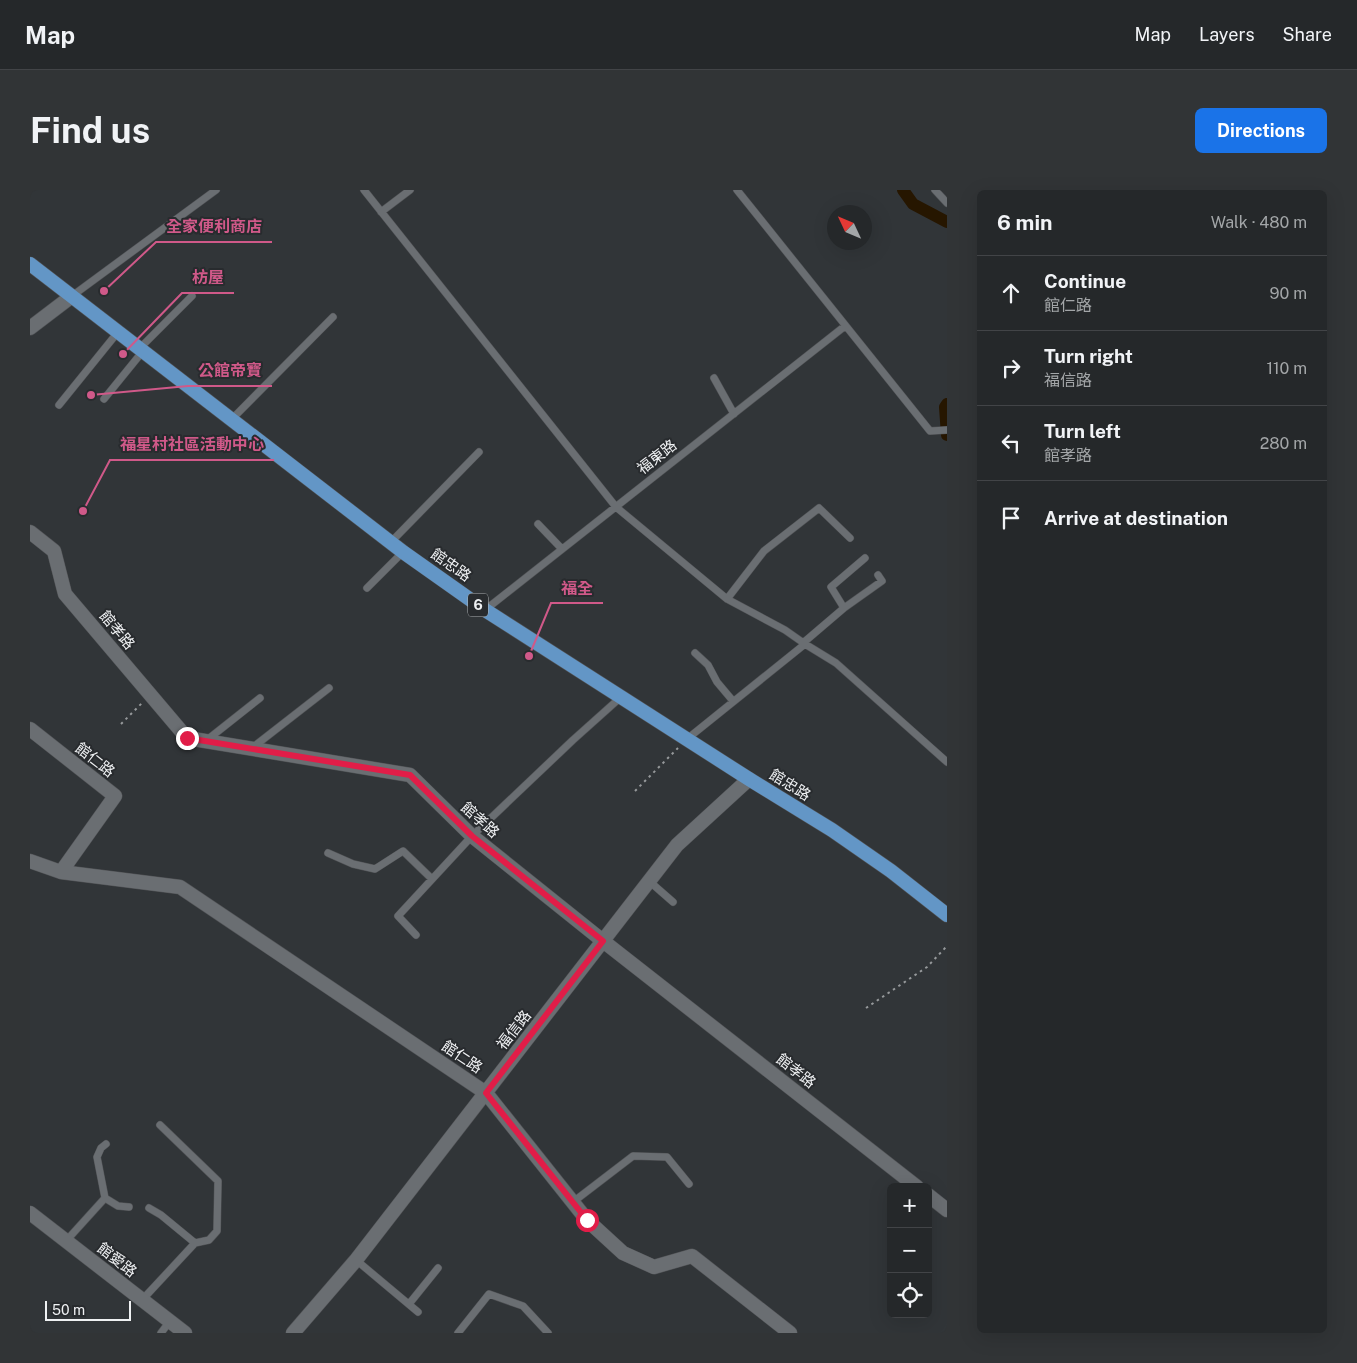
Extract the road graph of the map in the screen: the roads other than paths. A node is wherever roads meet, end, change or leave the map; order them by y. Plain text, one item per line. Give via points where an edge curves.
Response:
1 (216, 190) edge
2 (364, 190) edge
3 (410, 190) edge
4 (737, 190) edge
5 (935, 190) edge
6 (947, 203) edge
7 (381, 212) junction
8 (30, 264) edge
9 (72, 296) junction
10 (192, 296) dead end
11 (333, 317) dead end
12 (845, 326) junction
13 (30, 328) edge
14 (118, 332) junction
15 (141, 350) junction
16 (714, 378) dead end
17 (104, 399) dead end
18 (58, 405) dead end
19 (734, 414) junction
20 (232, 419) junction
21 (947, 430) edge
22 (479, 452) dead end
23 (616, 507) junction
24 (538, 524) dead end
25 (30, 532) edge
26 (850, 538) dead end
27 (390, 542) junction
28 (562, 549) junction
29 (404, 552) junction
30 (865, 558) dead end
31 (878, 574) dead end
32 (367, 588) dead end
33 (727, 599) junction
34 (844, 608) junction
35 (485, 610) junction
36 (804, 644) junction
37 (695, 653) dead end
38 (328, 688) dead end
39 (621, 697) junction
40 (260, 698) dead end
41 (734, 702) junction
42 (30, 730) edge
43 (687, 739) junction
44 (205, 741) junction
45 (252, 749) junction
46 (947, 762) edge
47 (749, 779) junction
48 (472, 836) junction
49 (328, 852) dead end
50 (30, 861) edge
51 (61, 872) junction
52 (432, 879) junction
53 (649, 881) junction
54 (673, 902) dead end
55 (947, 915) edge
56 (416, 936) dead end
57 (603, 941) junction
58 (486, 1093) junction
59 (160, 1126) dead end
60 (106, 1144) dead end
61 (912, 1183) edge
62 (689, 1184) dead end
63 (105, 1198) junction
64 (932, 1198) edge
65 (573, 1202) junction
66 (129, 1207) dead end
67 (149, 1208) dead end
68 (947, 1210) edge
69 (30, 1214) edge
70 (66, 1241) junction
71 (195, 1243) junction
72 (356, 1260) junction
73 (438, 1268) dead end
74 (142, 1300) junction
75 (409, 1304) junction
76 (418, 1312) dead end
77 (170, 1321) junction
78 (161, 1333) edge
79 (185, 1333) edge
80 (294, 1333) edge
81 (458, 1333) edge
82 (548, 1333) edge
83 (790, 1333) edge

1 - 9 lane
2 - 7 lane
3 - 7 lane
4 - 12 lane
5 - 6 lane
7 - 23 lane
8 - 9 main road, 館忠路 / 6
9 - 13 street
9 - 14 main road, 館忠路 / 6
10 - 15 lane
11 - 20 lane
12 - 19 lane, 福東路
12 - 21 lane via 930,431
14 - 15 main road, 館忠路 / 6
14 - 18 lane
15 - 17 lane
15 - 20 main road, 館忠路 / 6
16 - 19 lane
19 - 23 lane, 福東路
20 - 27 main road, 館忠路 / 6
22 - 27 lane
23 - 28 lane, 福東路
23 - 33 lane
24 - 28 lane
25 - 44 street, 館孝路 via 54,551 65,594 187,738
26 - 33 lane via 819,508 764,551
27 - 29 main road, 館忠路 / 6
28 - 35 lane, 福東路
29 - 32 lane
29 - 35 main road, 館忠路 / 6
30 - 34 lane via 831,587
31 - 34 lane via 882,581
33 - 36 lane via 785,630
34 - 36 lane
35 - 39 main road, 館忠路 / 6
36 - 41 lane
36 - 46 lane via 836,663
37 - 41 lane
38 - 45 lane
39 - 43 main road, 館忠路 / 6
39 - 48 lane
40 - 44 lane
41 - 43 lane
42 - 51 street, 館仁路 via 115,796
43 - 47 main road, 館忠路 / 6
44 - 45 street, 館孝路
45 - 48 street, 館孝路 via 410,775
47 - 53 street, 福信路 via 677,845
47 - 55 main road, 館忠路 / 6 via 832,830
48 - 52 lane
48 - 57 street, 館孝路
49 - 52 lane via 353,864 375,869 403,852
50 - 51 street, 館仁路
51 - 58 street, 館仁路 via 180,887
52 - 56 lane via 398,916
53 - 54 lane
53 - 57 street, 福信路
57 - 58 street, 福信路
57 - 61 street, 館孝路
58 - 65 street, 館仁路
58 - 72 street, 福信路
59 - 71 lane via 218,1181 217,1230 210,1240
60 - 63 lane via 97,1157
62 - 65 lane via 667,1157 633,1156
63 - 66 lane via 118,1206
63 - 70 lane
64 - 68 street
65 - 83 street, 館仁路 via 587,1220 623,1253 654,1267 692,1256
67 - 71 lane
69 - 70 street, 館愛路
70 - 74 street, 館愛路
71 - 74 lane
72 - 75 lane
72 - 80 street, 福信路
73 - 75 lane
74 - 77 street, 館愛路
75 - 76 lane
77 - 78 lane
77 - 79 street, 館愛路
81 - 82 lane via 489,1294 523,1306

